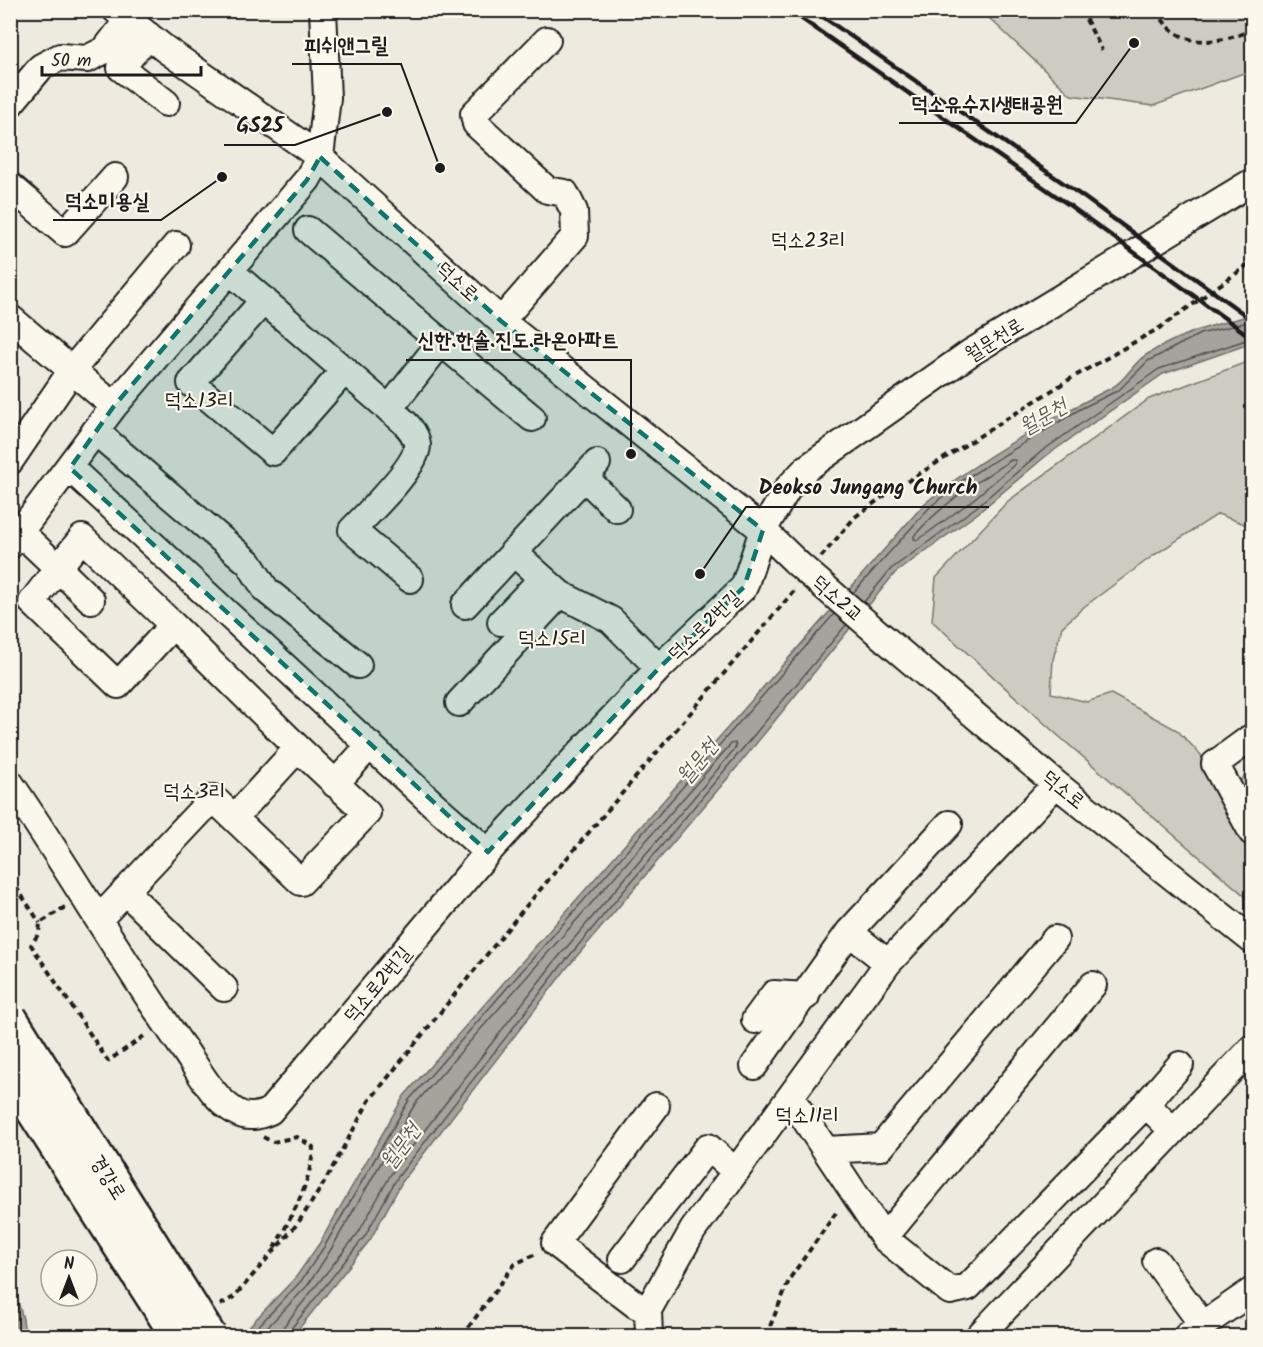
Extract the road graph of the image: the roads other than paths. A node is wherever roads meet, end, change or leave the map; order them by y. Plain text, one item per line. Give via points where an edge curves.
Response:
1 (323, 10) edge
2 (131, 22) edge
3 (547, 40) dead end
4 (10, 104) edge
5 (166, 104) dead end
6 (320, 157) junction
7 (115, 177) dead end
8 (1252, 182) edge
9 (10, 186) edge
10 (308, 230) dead end
11 (176, 245) dead end
12 (231, 272) junction
13 (264, 300) junction
14 (10, 318) edge
15 (501, 321) junction
16 (441, 342) junction
17 (72, 370) junction
18 (345, 370) junction
19 (114, 406) junction
20 (389, 408) junction
21 (532, 418) dead end
22 (95, 431) junction
23 (10, 461) edge
24 (70, 468) junction
25 (617, 509) dead end
26 (763, 530) junction
27 (13, 541) edge
28 (513, 552) junction
29 (807, 562) joint
30 (58, 568) junction
31 (410, 579) dead end
32 (551, 586) junction
33 (91, 600) dead end
34 (465, 605) dead end
35 (501, 622) dead end
36 (173, 625) junction
37 (879, 634) joint
38 (358, 665) dead end
39 (659, 668) junction
40 (459, 703) dead end
41 (1252, 737) edge
42 (370, 745) junction
43 (298, 748) junction
44 (10, 783) edge
45 (335, 784) junction
46 (1056, 784) junction
47 (234, 818) junction
48 (949, 824) dead end
49 (1252, 832) edge
50 (488, 852) junction
51 (125, 891) junction
52 (100, 918) junction
53 (849, 932) junction
54 (1054, 939) dead end
55 (1252, 940) edge
56 (888, 963) junction
57 (1093, 985) dead end
58 (224, 988) dead end
59 (806, 996) junction
60 (10, 1018) edge
61 (755, 1020) dead end
62 (1252, 1048) edge
63 (1180, 1065) dead end
64 (754, 1066) dead end
65 (10, 1074) edge
66 (790, 1098) junction
67 (1146, 1104) junction
68 (656, 1106) dead end
69 (1173, 1131) junction
70 (826, 1150) junction
71 (735, 1171) junction
72 (884, 1238) junction
73 (622, 1259) dead end
74 (1156, 1261) dead end
75 (1252, 1291) edge
76 (648, 1310) junction
77 (211, 1322) edge
78 (1195, 1330) edge
79 (178, 1336) edge
80 (648, 1336) edge
81 (979, 1336) edge

1 - 6 street via 327,98
2 - 4 street via 105,50 87,59 60,57 41,67
2 - 5 street via 121,68
2 - 6 street, 덕소로
3 - 15 street via 474,114 476,124 547,190 565,193 574,211 575,236
6 - 12 street via 307,180
6 - 15 street, 덕소로
7 - 9 street via 65,233
8 - 26 street, 월문천로 via 970,353 807,468 788,488
10 - 16 street
11 - 17 street
12 - 13 street
12 - 19 street
13 - 18 street
13 - 18 street via 191,384 273,452
14 - 17 street
15 - 26 street, 덕소로
16 - 20 street
16 - 21 street
17 - 19 street
17 - 23 street
18 - 20 street
19 - 22 street
20 - 31 street via 410,428 417,445 410,464 352,530
22 - 24 street
22 - 38 street via 249,563 266,590
24 - 27 street
24 - 42 street
25 - 28 street via 590,470
26 - 29 street, 덕소로
26 - 39 street, 덕소로2번길 via 744,587
27 - 30 street
28 - 32 street
28 - 34 street
29 - 37 street, 덕소2교, bridge
30 - 33 street
30 - 36 street via 82,538
30 - 36 street via 32,602 118,685
32 - 35 street
32 - 39 street via 611,620
32 - 40 street
36 - 43 street
37 - 46 street, 덕소로
39 - 50 street, 덕소로2번길
41 - 49 street via 1215,764
42 - 45 street
42 - 50 street
43 - 45 street
43 - 47 street
44 - 52 street
45 - 47 street via 367,813 301,882
46 - 55 street, 덕소로
46 - 56 street
47 - 51 street via 213,798
48 - 53 street
50 - 52 street, 덕소로2번길 via 270,1111 255,1117 236,1112 213,1091
51 - 52 street
51 - 58 street
53 - 56 street
53 - 59 street
54 - 70 street via 881,1147
56 - 66 street
57 - 72 street
59 - 61 street via 774,994
59 - 64 street
60 - 77 main road, 경강로, bridge
62 - 69 street
63 - 67 street
65 - 79 main road, 경강로, bridge
66 - 70 street
66 - 71 street
67 - 69 street
67 - 72 street via 968,1287 950,1292
68 - 76 street via 555,1243
69 - 81 street
70 - 72 street
71 - 73 street via 708,1147
71 - 76 street via 693,1230
74 - 78 street
75 - 78 street
76 - 80 street

